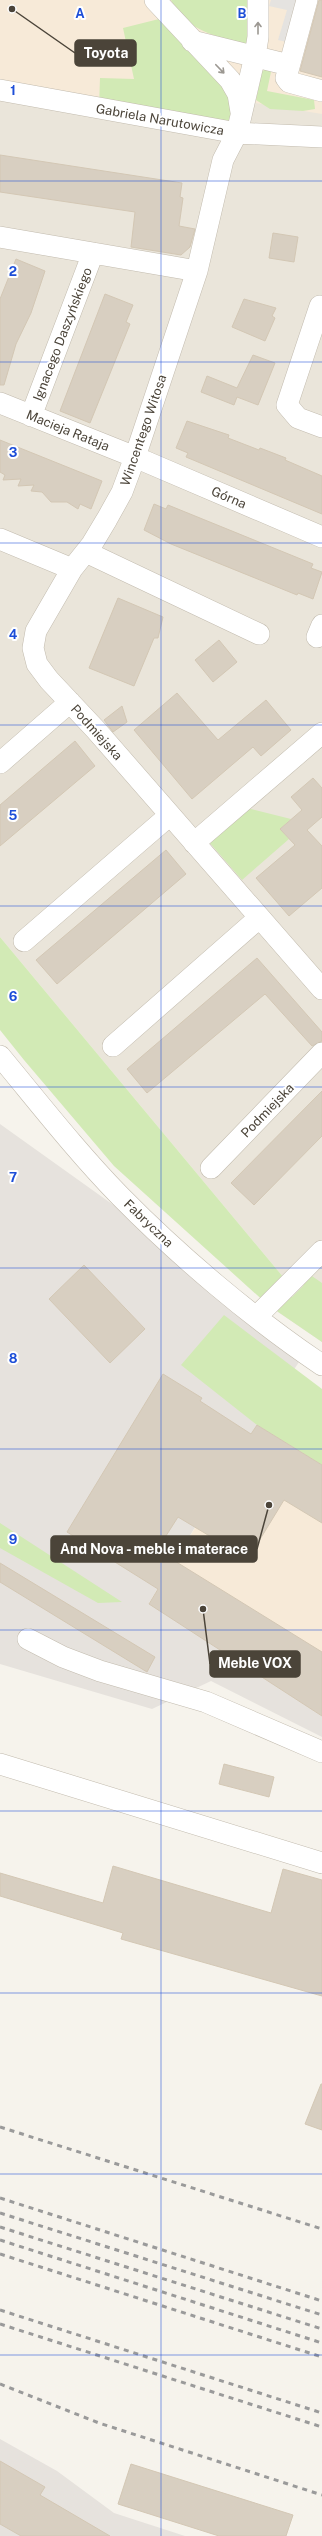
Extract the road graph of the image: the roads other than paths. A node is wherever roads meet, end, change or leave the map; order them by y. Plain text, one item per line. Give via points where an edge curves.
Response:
1 (155, 0) edge
2 (308, 0) edge
3 (266, 2) edge
4 (192, 41) junction
5 (255, 56) junction
6 (289, 65) junction
7 (0, 90) edge
8 (322, 91) edge
9 (239, 124) junction
10 (322, 137) edge
11 (0, 237) edge
12 (93, 253) junction
13 (197, 270) junction
14 (320, 306) dead end
15 (0, 403) edge
16 (32, 416) junction
17 (322, 427) edge
18 (135, 457) junction
19 (322, 537) edge
20 (0, 539) edge
21 (86, 552) junction
22 (72, 569) junction
23 (259, 634) dead end
24 (70, 702) junction
25 (322, 733) edge
26 (0, 764) edge
27 (170, 814) junction
28 (194, 842) junction
29 (259, 918) junction
30 (24, 941) dead end
31 (322, 989) edge
32 (113, 1046) dead end
33 (322, 1052) edge
34 (0, 1056) edge
35 (211, 1168) dead end
36 (322, 1251) edge
37 (257, 1316) junction
38 (322, 1365) edge
39 (28, 1639) dead end
40 (322, 1752) edge
41 (0, 1764) edge
42 (322, 1863) edge

1 - 4 street
2 - 6 street
5 -> 3 street, Wincentego Witosa
4 - 5 street
4 -> 9 street via 230,80 238,94
5 - 6 street
5 - 9 street, Wincentego Witosa
6 - 8 street via 286,76 288,81
7 - 9 street, Gabriela Narutowicza
9 - 10 street, Gabriela Narutowicza
9 - 13 street, Wincentego Witosa via 223,160
11 - 12 street, Ignacego Daszyńskiego
12 - 13 street, Ignacego Daszyńskiego
12 - 16 street, Ignacego Daszyńskiego
13 - 18 street, Wincentego Witosa
14 - 17 street via 287,405 298,418
15 - 16 street, Macieja Rataja
16 - 18 street, Macieja Rataja
18 - 19 street, Górna
18 - 21 street, Wincentego Witosa via 122,492
20 - 22 street
21 - 22 street, Wincentego Witosa
21 - 23 street
22 - 24 street, Wincentego Witosa via 36,631 33,648 37,664
24 - 26 street, Podmiejska
24 - 27 street, Podmiejska
25 - 28 street
27 - 28 street, Podmiejska
27 - 30 street
28 - 29 street, Podmiejska
29 - 31 street, Podmiejska
29 - 32 street
33 - 35 street, Podmiejska
34 - 37 street, Fabryczna via 120,1196 176,1249
36 - 37 street
37 - 38 street, Fabryczna
39 - 40 street via 63,1657 100,1671 206,1702
41 - 42 street

